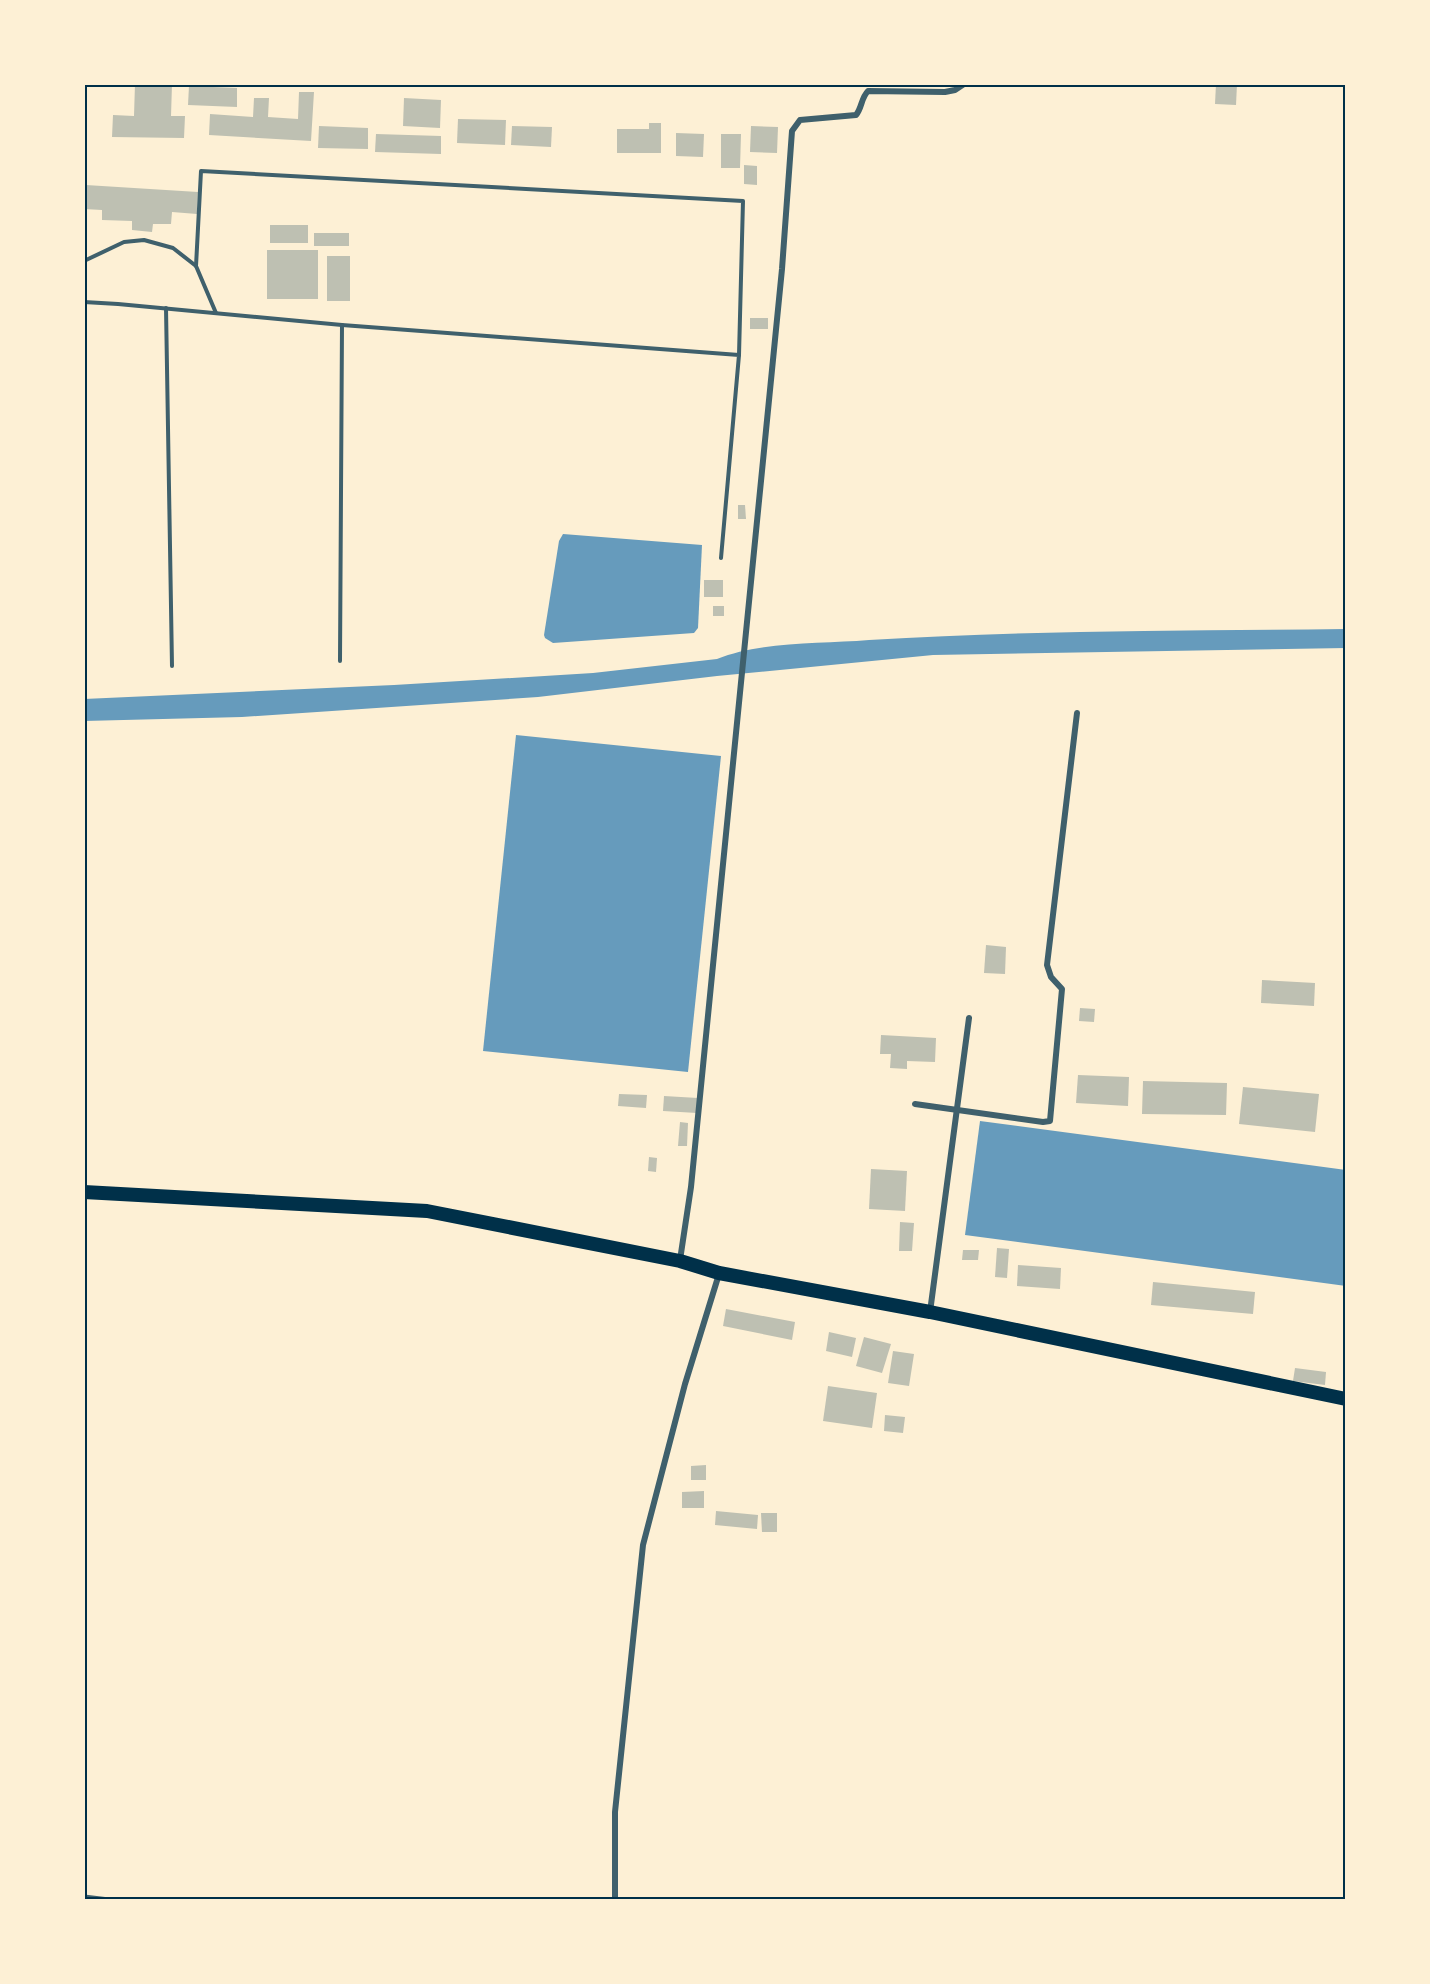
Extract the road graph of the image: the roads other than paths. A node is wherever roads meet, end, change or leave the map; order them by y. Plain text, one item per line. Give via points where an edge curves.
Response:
1 (964, 84) edge
2 (84, 261) edge
3 (196, 266) junction
4 (84, 302) edge
5 (166, 308) junction
6 (216, 313) junction
7 (342, 325) junction
8 (739, 355) junction
9 (721, 558) dead end
10 (340, 661) dead end
11 (172, 666) dead end
12 (1077, 713) dead end
13 (969, 1018) dead end
14 (915, 1104) dead end
15 (957, 1111) junction
16 (84, 1192) edge
17 (680, 1261) junction
18 (719, 1273) junction
19 (930, 1312) junction
20 (1346, 1399) edge
21 (84, 1897) edge
22 (109, 1900) edge
23 (615, 1900) edge

1 - 17 street via 945,92 868,91 856,115 800,120 792,131 782,269 691,1187
2 - 3 lane via 124,242 144,240 173,248
3 - 6 lane
3 - 8 lane via 201,171 743,201
4 - 5 lane
5 - 6 lane
5 - 11 lane
6 - 7 lane
7 - 8 lane
7 - 10 lane
8 - 9 lane
12 - 15 street via 1047,965 1062,990 1050,1121
13 - 15 street
14 - 15 street
15 - 19 street
16 - 17 highway via 427,1211
17 - 18 highway
18 - 19 highway
18 - 23 street via 685,1383 643,1545 615,1812
19 - 20 highway
21 - 22 street

